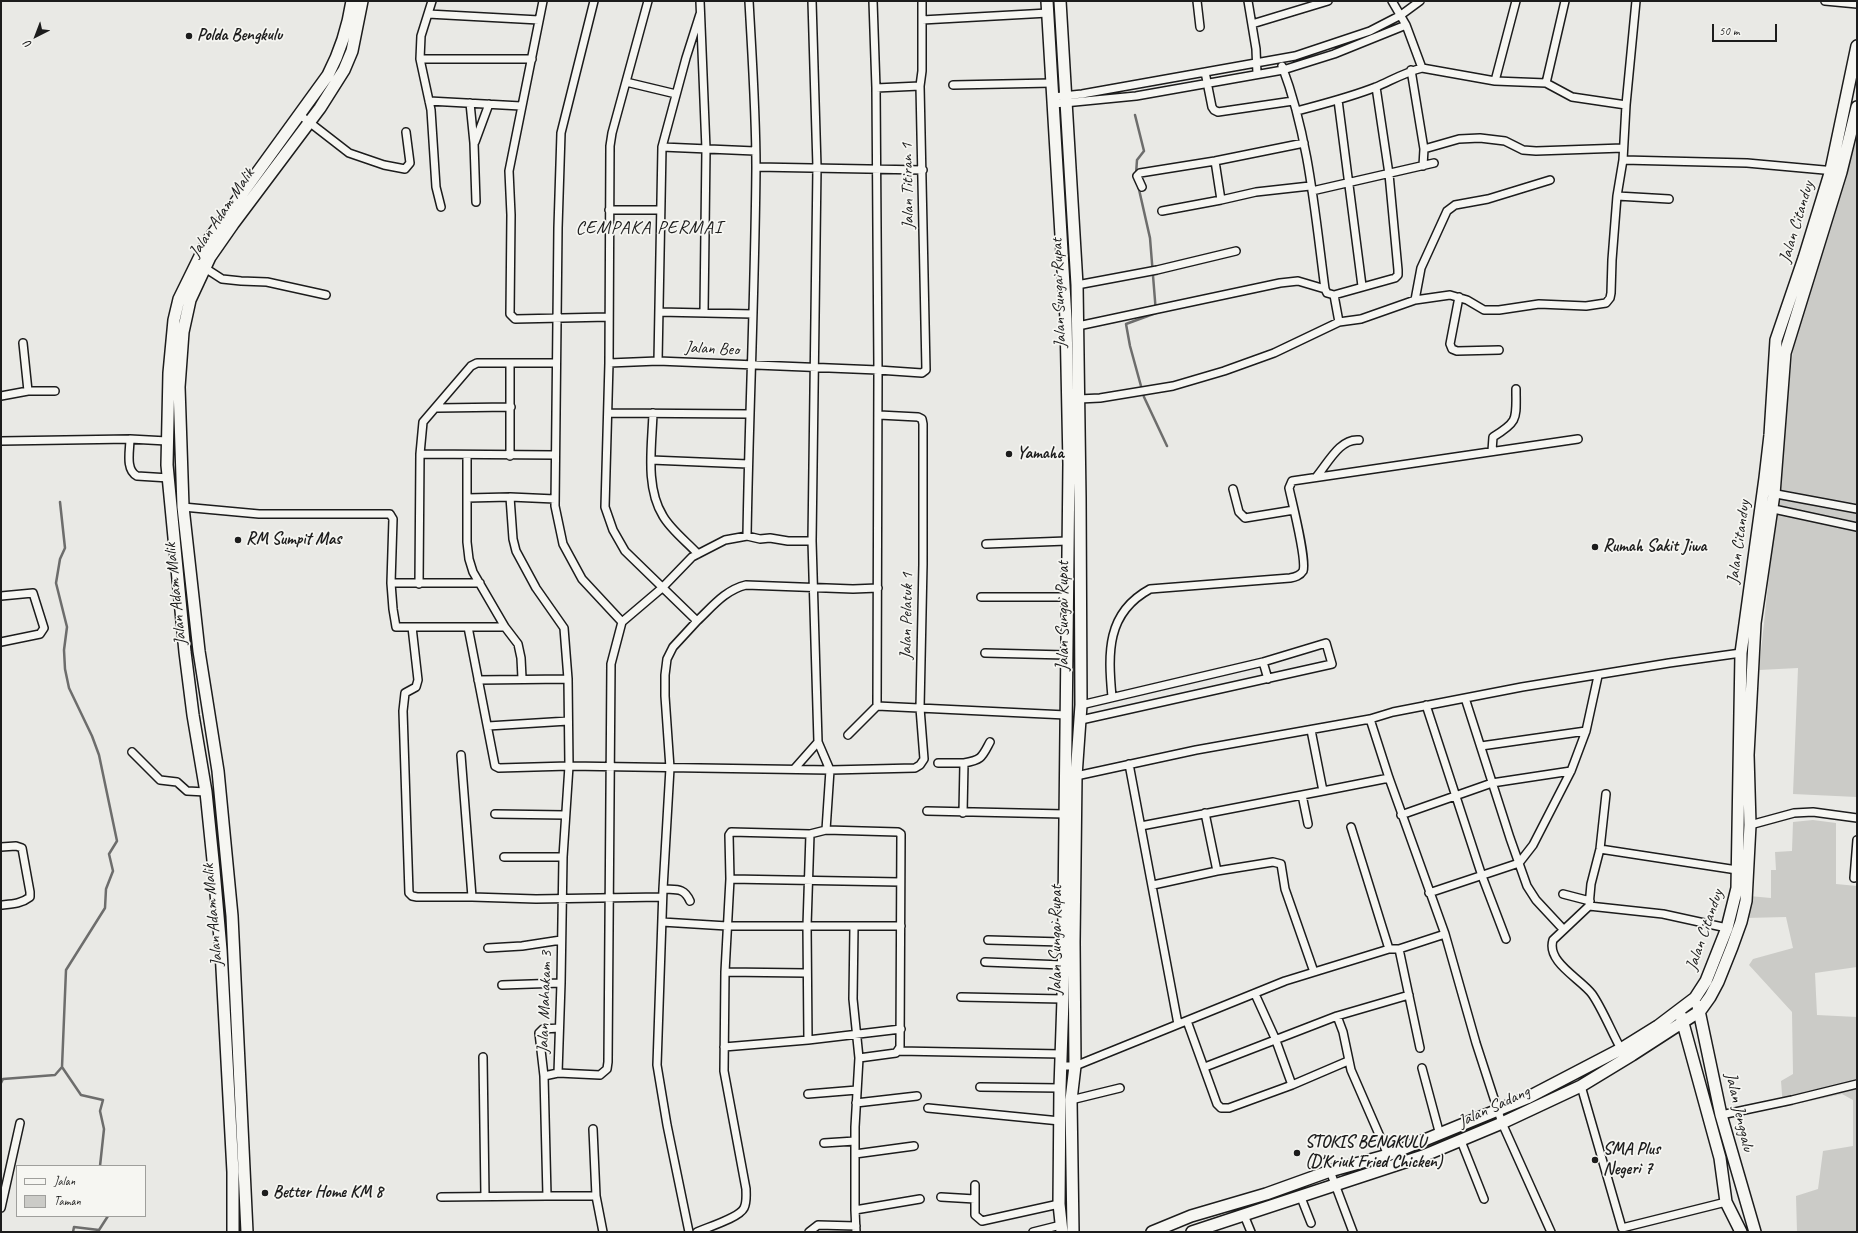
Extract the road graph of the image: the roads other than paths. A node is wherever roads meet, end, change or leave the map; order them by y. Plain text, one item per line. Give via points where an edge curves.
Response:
1 (352, 1) edge
2 (362, 1) edge
3 (432, 1) edge
4 (543, 1) edge
5 (594, 1) edge
6 (648, 1) edge
7 (700, 1) edge
8 (750, 1) edge
9 (812, 1) edge
10 (873, 1) edge
11 (922, 1) edge
12 (1048, 1) edge
13 (1060, 1) edge
14 (1196, 1) edge
15 (1248, 1) edge
16 (1328, 1) edge
17 (1392, 1) edge
18 (1420, 1) edge
19 (1516, 1) edge
20 (1565, 1) edge
21 (1636, 1) edge
22 (1825, 1) edge
23 (1857, 4) edge
24 (1048, 13) junction
25 (428, 14) junction
26 (700, 14) junction
27 (1401, 16) junction
28 (539, 20) junction
29 (922, 20) junction
30 (1252, 24) junction
31 (1406, 25) junction
32 (1200, 27) dead end
33 (1857, 46) edge
34 (420, 59) junction
35 (532, 59) junction
36 (1280, 60) junction
37 (1256, 63) junction
38 (1422, 68) junction
39 (1283, 70) junction
40 (1411, 70) junction
41 (1205, 72) junction
42 (1257, 74) junction
43 (1495, 81) junction
44 (626, 82) junction
45 (1052, 83) junction
46 (1208, 83) junction
47 (1546, 83) junction
48 (953, 85) dead end
49 (920, 86) junction
50 (1376, 87) junction
51 (876, 88) junction
52 (676, 94) junction
53 (1066, 99) junction
54 (1054, 100) junction
55 (1338, 100) junction
56 (429, 101) junction
57 (1293, 101) junction
58 (470, 102) junction
59 (489, 104) junction
60 (1626, 105) junction
61 (521, 106) junction
62 (1857, 106) edge
63 (1297, 111) junction
64 (304, 119) junction
65 (406, 132) dead end
66 (474, 142) junction
67 (1304, 143) junction
68 (662, 147) junction
69 (1623, 148) junction
70 (706, 149) junction
71 (1424, 149) junction
72 (755, 151) junction
73 (1622, 160) junction
74 (1215, 161) junction
75 (1434, 163) dead end
76 (1423, 166) junction
77 (756, 167) junction
78 (817, 168) junction
79 (877, 169) junction
80 (923, 170) junction
81 (1836, 171) junction
82 (1389, 174) junction
83 (1550, 180) dead end
84 (1350, 182) junction
85 (1142, 187) dead end
86 (1311, 189) junction
87 (1617, 196) junction
88 (1669, 199) dead end
89 (1221, 200) junction
90 (476, 202) dead end
91 (441, 207) dead end
92 (609, 210) junction
93 (660, 210) junction
94 (1162, 211) dead end
95 (1236, 251) dead end
96 (205, 268) junction
97 (1077, 285) junction
98 (1362, 286) junction
99 (1325, 289) junction
100 (326, 295) dead end
101 (1334, 295) junction
102 (1459, 297) junction
103 (1415, 300) junction
104 (659, 312) junction
105 (704, 312) junction
106 (753, 314) junction
107 (609, 317) junction
108 (557, 319) junction
109 (1339, 322) junction
110 (1078, 326) junction
111 (23, 343) dead end
112 (1498, 350) dead end
113 (658, 361) junction
114 (510, 363) junction
115 (609, 363) junction
116 (556, 364) junction
117 (753, 366) junction
118 (815, 367) junction
119 (878, 370) junction
120 (926, 370) joint
121 (1516, 389) dead end
122 (55, 391) dead end
123 (28, 392) junction
124 (1, 396) edge
125 (1079, 400) junction
126 (511, 407) junction
127 (437, 408) junction
128 (608, 413) junction
129 (654, 413) junction
130 (750, 414) junction
131 (879, 415) junction
132 (1578, 438) dead end
133 (130, 439) junction
134 (1, 440) edge
135 (1359, 440) dead end
136 (167, 441) junction
137 (182, 442) junction
138 (1492, 451) junction
139 (420, 454) junction
140 (467, 454) junction
141 (555, 455) junction
142 (510, 456) junction
143 (651, 460) junction
144 (748, 464) junction
145 (1317, 476) junction
146 (169, 478) junction
147 (1233, 489) dead end
148 (1768, 492) junction
149 (169, 497) junction
150 (510, 497) junction
151 (467, 498) junction
152 (555, 498) junction
153 (183, 502) junction
154 (1766, 507) junction
155 (1857, 509) edge
156 (1294, 510) junction
157 (1857, 527) edge
158 (747, 536) junction
159 (812, 541) junction
160 (1067, 541) junction
161 (986, 544) dead end
162 (698, 554) junction
163 (391, 583) junction
164 (480, 583) junction
165 (420, 584) junction
166 (813, 587) junction
167 (662, 588) junction
168 (878, 588) junction
169 (1, 596) edge
170 (981, 597) dead end
171 (1067, 597) junction
172 (196, 615) junction
173 (182, 616) junction
174 (697, 621) junction
175 (622, 622) junction
176 (412, 627) junction
177 (468, 627) junction
178 (505, 627) junction
179 (1, 642) edge
180 (199, 651) junction
181 (185, 652) junction
182 (985, 653) dead end
183 (1741, 653) junction
184 (1066, 655) junction
185 (1263, 662) junction
186 (1598, 676) junction
187 (522, 678) junction
188 (568, 678) junction
189 (478, 680) junction
190 (1268, 680) junction
191 (1112, 697) junction
192 (1465, 698) junction
193 (1081, 704) junction
194 (1426, 705) junction
195 (877, 706) junction
196 (920, 708) junction
197 (1066, 714) junction
198 (1370, 719) junction
199 (1081, 720) junction
200 (568, 722) junction
201 (488, 726) junction
202 (1312, 730) junction
203 (1586, 731) junction
204 (848, 735) dead end
205 (818, 742) junction
206 (990, 742) dead end
207 (1481, 746) junction
208 (132, 752) dead end
209 (461, 755) dead end
210 (938, 763) dead end
211 (964, 763) junction
212 (1129, 764) junction
213 (569, 766) junction
214 (611, 766) junction
215 (670, 768) junction
216 (795, 768) junction
217 (830, 770) junction
218 (1571, 771) junction
219 (1076, 776) junction
220 (1389, 778) junction
221 (1492, 783) junction
222 (1323, 791) junction
223 (206, 792) junction
224 (1606, 794) dead end
225 (1302, 795) junction
226 (1456, 796) junction
227 (927, 812) dead end
228 (963, 812) junction
229 (1205, 813) junction
230 (495, 814) dead end
231 (1065, 814) junction
232 (1401, 815) junction
233 (565, 816) junction
234 (1857, 818) edge
235 (1308, 824) dead end
236 (1750, 825) junction
237 (1141, 826) junction
238 (1351, 827) dead end
239 (826, 830) junction
240 (810, 834) junction
241 (1857, 840) edge
242 (1, 847) edge
243 (1600, 849) junction
244 (504, 857) dead end
245 (563, 858) junction
246 (1069, 863) junction
247 (1518, 863) junction
248 (1737, 870) junction
249 (1217, 871) junction
250 (1482, 876) junction
251 (1854, 878) dead end
252 (730, 879) junction
253 (810, 880) junction
254 (900, 882) junction
255 (1153, 885) junction
256 (663, 889) junction
257 (1429, 893) junction
258 (1563, 894) dead end
259 (472, 896) junction
260 (563, 897) junction
261 (662, 898) junction
262 (609, 899) junction
263 (690, 901) dead end
264 (1589, 903) junction
265 (1, 905) edge
266 (662, 922) junction
267 (727, 926) junction
268 (807, 926) junction
269 (901, 926) junction
270 (854, 927) junction
271 (1727, 928) junction
272 (1563, 929) junction
273 (1445, 934) junction
274 (1506, 939) dead end
275 (561, 940) junction
276 (988, 940) dead end
277 (1063, 942) junction
278 (488, 948) dead end
279 (1389, 949) junction
280 (1399, 949) junction
281 (985, 962) dead end
282 (1063, 965) junction
283 (726, 972) junction
284 (1314, 972) junction
285 (806, 973) junction
286 (561, 983) junction
287 (502, 985) dead end
288 (1255, 994) junction
289 (1408, 995) junction
290 (961, 997) dead end
291 (1695, 998) junction
292 (1063, 999) junction
293 (1679, 1011) junction
294 (1700, 1011) junction
295 (1337, 1016) junction
296 (1187, 1022) junction
297 (1684, 1022) junction
298 (1178, 1024) junction
299 (559, 1028) junction
300 (901, 1028) junction
301 (856, 1033) junction
302 (1275, 1038) junction
303 (808, 1040) junction
304 (724, 1047) junction
305 (1420, 1048) dead end
306 (1620, 1049) junction
307 (898, 1051) junction
308 (1062, 1054) junction
309 (483, 1057) dead end
310 (859, 1058) junction
311 (1348, 1061) junction
312 (1062, 1066) junction
313 (1074, 1066) junction
314 (1204, 1067) junction
315 (1422, 1068) dead end
316 (558, 1073) junction
317 (544, 1076) junction
318 (1857, 1084) edge
319 (1292, 1085) junction
320 (1580, 1086) junction
321 (980, 1087) dead end
322 (1060, 1088) junction
323 (1120, 1088) dead end
324 (857, 1090) junction
325 (808, 1094) dead end
326 (917, 1096) dead end
327 (1071, 1100) junction
328 (856, 1103) junction
329 (928, 1108) dead end
330 (1498, 1111) junction
331 (1720, 1115) junction
332 (1060, 1121) junction
333 (20, 1123) dead end
334 (1502, 1123) junction
335 (593, 1128) dead end
336 (1440, 1135) junction
337 (855, 1141) junction
338 (1461, 1141) junction
339 (824, 1143) dead end
340 (914, 1146) dead end
341 (856, 1154) junction
342 (1388, 1155) junction
343 (1330, 1171) junction
344 (975, 1185) dead end
345 (1335, 1185) junction
346 (1300, 1195) junction
347 (485, 1196) junction
348 (547, 1196) junction
349 (596, 1196) junction
350 (441, 1197) dead end
351 (941, 1197) dead end
352 (920, 1198) dead end
353 (975, 1199) junction
354 (1484, 1200) dead end
355 (1726, 1202) junction
356 (1060, 1204) junction
357 (1, 1208) edge
358 (855, 1210) junction
359 (1244, 1215) junction
360 (1311, 1223) dead end
361 (1173, 1228) edge
362 (856, 1229) edge
363 (1062, 1229) edge
364 (234, 1232) edge
365 (247, 1232) edge
366 (602, 1232) edge
367 (689, 1232) edge
368 (697, 1232) edge
369 (809, 1232) edge
370 (1033, 1232) edge
371 (1073, 1232) edge
372 (1152, 1232) edge
373 (1192, 1232) edge
374 (1251, 1232) edge
375 (1353, 1232) edge
376 (1551, 1232) edge
377 (1741, 1232) edge
378 (1755, 1232) edge

1 - 64 main road, Jalan Adam Malik via 336,58
2 - 64 main road, Jalan Adam Malik via 352,52 344,70
3 - 25 street
4 - 28 street
5 - 108 street via 562,133
6 - 44 street
7 - 26 street
8 - 72 street
9 - 78 street
10 - 51 street
11 - 29 street, Jalan Titiran 1
12 - 24 main road, Jalan Sungai Rupat
13 - 53 main road, Jalan Sungai Rupat
14 - 32 street
15 - 30 street
16 - 30 street
17 - 27 street
18 - 27 street
19 - 43 street
20 - 47 street
21 - 60 street
22 - 23 street
24 - 29 street
24 - 45 main road, Jalan Sungai Rupat
25 - 28 street
25 - 34 street via 421,36
26 - 52 street
26 - 70 street
27 - 31 street
27 - 36 street via 1357,36
28 - 35 street
29 - 49 street, Jalan Titiran 1
30 - 37 street
31 - 38 street
31 - 39 street via 1334,54
33 - 81 main road, Jalan Citanduy
34 - 35 street
34 - 56 street
35 - 61 street
36 - 37 street
36 - 39 street
37 - 41 street
37 - 42 street
38 - 40 street
38 - 43 street
39 - 42 street
39 - 57 street
40 - 50 street
40 - 71 street
41 - 46 street
41 - 53 street
42 - 46 street
43 - 47 street
44 - 52 street
44 - 92 street via 612,133
45 - 48 street
45 - 54 main road, Jalan Sungai Rupat
46 - 53 street via 1136,96
46 - 57 street via 1212,107 1218,112
47 - 60 street via 1572,97
49 - 51 street
49 - 80 street, Jalan Titiran 1
50 - 55 street
50 - 82 street
51 - 79 street
52 - 68 street
53 - 54 street
53 - 97 main road, Jalan Sungai Rupat
54 - 160 main road, Jalan Sungai Rupat via 1066,319 1069,464
55 - 63 street
55 - 84 street
56 - 58 street
56 - 91 street via 436,187
57 - 63 street
58 - 59 street
58 - 66 street
59 - 61 street
59 - 66 street
60 - 69 street
61 - 108 street via 509,171 510,314 515,318
62 - 81 main road, Jalan Citanduy
63 - 67 street
64 - 65 street via 349,153 405,169 410,163
64 - 96 main road, Jalan Adam Malik
64 - 136 main road, Jalan Adam Malik via 207,242 179,299 168,373
66 - 90 street
67 - 74 street
67 - 86 street
68 - 70 street
68 - 93 street
69 - 71 street via 1536,151 1523,150 1505,141 1459,138
69 - 73 street
70 - 72 street
70 - 105 street
71 - 76 street
72 - 77 street
73 - 81 street via 1746,163
73 - 87 street
74 - 85 street via 1140,173 1137,176
74 - 89 street
75 - 76 street
76 - 82 street
77 - 78 street
77 - 106 street
78 - 79 street
78 - 118 street
79 - 80 street
79 - 119 street
80 - 120 street, Jalan Titiran 1
81 - 148 main road, Jalan Citanduy via 1785,353
82 - 84 street
82 - 98 street via 1398,275
83 - 103 street via 1488,199 1455,205 1447,211 1421,268
84 - 86 street
84 - 98 street
86 - 89 street via 1256,192
86 - 99 street
87 - 88 street
87 - 102 street via 1611,290 1606,303 1586,306 1539,304 1484,310
89 - 94 street
92 - 93 street
92 - 107 street
93 - 104 street
95 - 97 street via 1157,270
96 - 100 street via 222,278 241,282 267,282
96 - 137 main road, Jalan Adam Malik via 190,300 184,332 179,387
97 - 110 main road, Jalan Sungai Rupat
98 - 101 street
99 - 101 street via 1327,293
99 - 110 street via 1298,281 1280,283
101 - 109 street
102 - 103 street via 1450,295
102 - 112 street via 1450,344 1452,349
103 - 109 street via 1361,319
104 - 105 street
104 - 113 street
105 - 106 street
106 - 117 street
107 - 108 street
107 - 115 street
108 - 116 street
109 - 125 street via 1246,364 1173,386
110 - 125 main road, Jalan Sungai Rupat
111 - 123 street
113 - 115 street, Jalan Beo
113 - 117 street, Jalan Beo
114 - 116 street
114 - 126 street
114 - 127 street via 477,363 471,366
115 - 128 street
116 - 141 street
117 - 118 street, Jalan Beo
117 - 130 street
118 - 119 street, Jalan Beo
118 - 159 street
119 - 120 street, Jalan Beo
119 - 131 street
121 - 138 street via 1514,420 1511,426 1493,437
122 - 123 street
123 - 124 street
125 - 193 main road, Jalan Sungai Rupat
126 - 127 street
126 - 142 street
127 - 139 street via 423,422
128 - 129 street
128 - 167 street via 605,507 613,530 625,551
129 - 130 street
129 - 143 street
130 - 144 street
131 - 168 street via 876,534
131 - 196 street, Jalan Pelatuk 1 via 918,417 923,424
132 - 138 street
133 - 134 street
133 - 136 street
133 - 146 street via 130,469 133,474
135 - 145 street via 1348,440
136 - 137 main road
136 - 146 main road, Jalan Adam Malik
137 - 153 main road, Jalan Adam Malik
138 - 145 street
139 - 140 street
139 - 165 street
140 - 142 street
140 - 151 street
141 - 142 street
141 - 152 street
143 - 144 street
143 - 162 street via 654,498 663,517
144 - 158 street
145 - 156 street via 1297,479 1290,483
146 - 149 main road, Jalan Adam Malik
147 - 156 street via 1239,512 1245,518
148 - 154 main road, Jalan Citanduy
148 - 155 street
149 - 153 main road
149 - 173 main road, Jalan Adam Malik
150 - 151 street
150 - 152 street
150 - 188 street, Jalan Mahakam 3 via 516,551 536,588 564,628
151 - 164 street via 467,542 473,572
152 - 175 street via 563,544 582,579
153 - 163 street via 259,514 390,514 393,519
153 - 172 main road, Jalan Adam Malik
154 - 157 street
154 - 183 main road, Jalan Citanduy
154 - 236 main road, Jalan Citanduy via 1755,622 1748,755
156 - 191 street via 1304,566 1298,576 1150,589 1136,597 1124,611 1114,632 1109,654
158 - 159 street
158 - 162 street via 725,540
159 - 166 street
160 - 161 street
160 - 171 main road, Jalan Sungai Rupat
162 - 167 street via 681,567
163 - 165 street
163 - 176 street via 395,626 399,629
164 - 165 street
164 - 178 street
166 - 168 street
166 - 174 street via 735,587
166 - 205 street
167 - 174 street
167 - 175 street
168 - 195 street
169 - 179 street via 33,593 44,628 40,634
170 - 171 street
171 - 184 main road, Jalan Sungai Rupat
172 - 173 main road
172 - 180 main road, Jalan Adam Malik
173 - 181 main road, Jalan Adam Malik
174 - 215 street via 673,647 667,659 665,696
175 - 214 street via 612,664
176 - 177 street
176 - 259 street via 418,680 416,687 406,693 403,712 409,892 417,897
177 - 178 street
177 - 189 street
178 - 187 street via 518,644 522,658
180 - 181 main road
180 - 365 main road, Jalan Adam Malik via 218,772 232,916
181 - 223 main road, Jalan Adam Malik
182 - 184 street
183 - 186 street
183 - 248 main road, Jalan Citanduy
184 - 197 main road, Jalan Sungai Rupat
185 - 190 street
185 - 190 street via 1326,643 1332,664
185 - 191 street
186 - 192 street via 1577,677
186 - 203 street
187 - 188 street
187 - 189 street
188 - 200 street, Jalan Mahakam 3
189 - 201 street
190 - 199 street
191 - 193 street
192 - 194 street
192 - 207 street
193 - 199 main road, Jalan Sungai Rupat
194 - 198 street
194 - 226 street
195 - 196 street
195 - 204 street
196 - 197 street
196 - 217 street, Jalan Pelatuk 1 via 924,759 920,765 915,768
197 - 231 main road, Jalan Sungai Rupat
198 - 202 street
198 - 220 street
199 - 219 main road, Jalan Sungai Rupat
200 - 201 street
200 - 213 street, Jalan Mahakam 3
201 - 213 street via 495,766 498,768
202 - 212 street
202 - 222 street
203 - 207 street
203 - 218 street
205 - 216 street
205 - 217 street
206 - 211 street via 982,758
207 - 221 street
208 - 223 street via 160,780 178,782 187,791
209 - 259 street
210 - 211 street
211 - 228 street
212 - 219 street
212 - 237 street
213 - 214 street
213 - 233 street, Jalan Mahakam 3
214 - 215 street
214 - 262 street
215 - 216 street
215 - 256 street
216 - 217 street
217 - 239 street
218 - 221 street
218 - 247 street via 1533,845
219 - 246 main road, Jalan Sungai Rupat
220 - 222 street
220 - 232 street
221 - 226 street
221 - 247 street
222 - 225 street
223 - 364 main road, Jalan Adam Malik via 220,950
224 - 243 street
225 - 229 street
225 - 235 street
226 - 232 street
226 - 250 street
227 - 228 street
228 - 231 street
229 - 237 street
229 - 249 street
230 - 233 street
231 - 246 main road, Jalan Sungai Rupat
232 - 257 street
233 - 245 street, Jalan Mahakam 3
234 - 236 street via 1813,812 1794,813
236 - 294 main road, Jalan Citanduy via 1746,901 1741,922 1718,982
237 - 255 street
238 - 279 street
239 - 240 street
239 - 254 street via 900,833
240 - 252 street via 732,832 729,835
240 - 253 street
241 - 251 street
242 - 265 street via 16,846 23,849 30,897 19,904
243 - 248 street
243 - 264 street
244 - 245 street
245 - 260 street, Jalan Mahakam 3
246 - 277 main road, Jalan Sungai Rupat
246 - 313 main road, Jalan Sungai Rupat
247 - 250 street
247 - 272 street via 1536,900
248 - 271 main road, Jalan Citanduy via 1737,888
249 - 255 street
249 - 284 street via 1273,862 1281,864 1285,889
250 - 257 street
250 - 274 street
252 - 253 street
252 - 267 street
253 - 254 street
253 - 268 street
254 - 269 street
255 - 298 street
256 - 261 street
256 - 263 street via 685,892
257 - 273 street
258 - 264 street
259 - 260 street via 536,899
260 - 262 street
260 - 275 street, Jalan Mahakam 3
261 - 262 street
261 - 266 street
262 - 316 street via 607,1069 600,1075
264 - 271 street via 1663,914
264 - 272 street
266 - 267 street
266 - 367 street via 657,1065
267 - 268 street
267 - 283 street
268 - 270 street
268 - 285 street
269 - 270 street
269 - 300 street
270 - 301 street via 853,999
271 - 291 main road, Jalan Citanduy via 1706,980
272 - 306 street via 1552,940 1552,951 1562,966 1593,995
273 - 280 street
273 - 330 street
275 - 278 street
275 - 286 street, Jalan Mahakam 3
276 - 277 street
277 - 282 main road, Jalan Sungai Rupat
279 - 280 street
279 - 284 street
280 - 289 street
281 - 282 street
282 - 292 main road, Jalan Sungai Rupat
283 - 285 street
283 - 304 street
284 - 288 street
285 - 303 street
286 - 287 street
286 - 299 street, Jalan Mahakam 3
288 - 296 street
288 - 302 street
289 - 295 street
289 - 305 street
290 - 292 street
291 - 293 main road, Jalan Citanduy
291 - 294 main road, Jalan Jenggalu
292 - 308 main road, Jalan Sungai Rupat
293 - 297 main road, Jalan Jenggalu
293 - 306 main road, Jalan Citanduy
294 - 297 main road, Jalan Citanduy
294 - 331 main road, Jalan Jenggalu
295 - 302 street
295 - 311 street via 1346,1040
296 - 298 street
296 - 314 street
297 - 320 main road, Jalan Sadang
297 - 355 main road, Jalan Jenggalu via 1720,1158
298 - 313 street
299 - 316 street, Jalan Mahakam 3
299 - 317 street via 543,1028 539,1033
300 - 301 street
300 - 307 street
301 - 303 street
301 - 310 street
302 - 314 street
302 - 319 street
303 - 304 street
304 - 368 street via 724,1071 746,1200 744,1207 736,1215
306 - 330 main road, Jalan Citanduy
307 - 308 street
307 - 310 street
308 - 312 main road, Jalan Sungai Rupat
309 - 347 street
310 - 324 street
311 - 319 street
311 - 342 street
312 - 313 street
312 - 322 main road, Jalan Sungai Rupat
313 - 327 main road, Jalan Sungai Rupat
314 - 319 street via 1217,1104 1224,1109
315 - 336 street
316 - 317 street, Jalan Mahakam 3
317 - 348 street, Jalan Mahakam 3
318 - 331 street
320 - 334 main road, Jalan Sadang
320 - 355 street via 1622,1228
321 - 322 street
322 - 332 main road, Jalan Sungai Rupat
323 - 327 street
324 - 325 street
324 - 328 street
326 - 328 street
327 - 371 main road, Jalan Sungai Rupat
328 - 337 street
329 - 332 street
330 - 334 street
330 - 336 main road, Jalan Citanduy
331 - 378 main road, Jalan Jenggalu
332 - 356 main road, Jalan Sungai Rupat
333 - 357 street
334 - 338 main road, Jalan Sadang
334 - 376 street
335 - 349 street
336 - 342 main road, Jalan Citanduy
337 - 339 street
337 - 341 street
338 - 345 main road, Jalan Sadang
338 - 354 street
340 - 341 street
341 - 358 street
342 - 343 main road, Jalan Citanduy
343 - 345 street
343 - 361 main road, Jalan Citanduy
344 - 353 street
345 - 346 main road, Jalan Sadang
345 - 375 street
346 - 359 main road, Jalan Sadang
346 - 360 street
347 - 348 street
347 - 350 street
348 - 349 street
349 - 366 street
351 - 353 street
352 - 358 street
353 - 356 street via 975,1215 982,1221
355 - 377 main road, Jalan Jenggalu
356 - 363 main road, Jalan Sungai Rupat
358 - 362 street
359 - 373 main road, Jalan Sadang
359 - 374 street
361 - 372 main road, Jalan Citanduy
362 - 369 street via 818,1225
363 - 370 street

